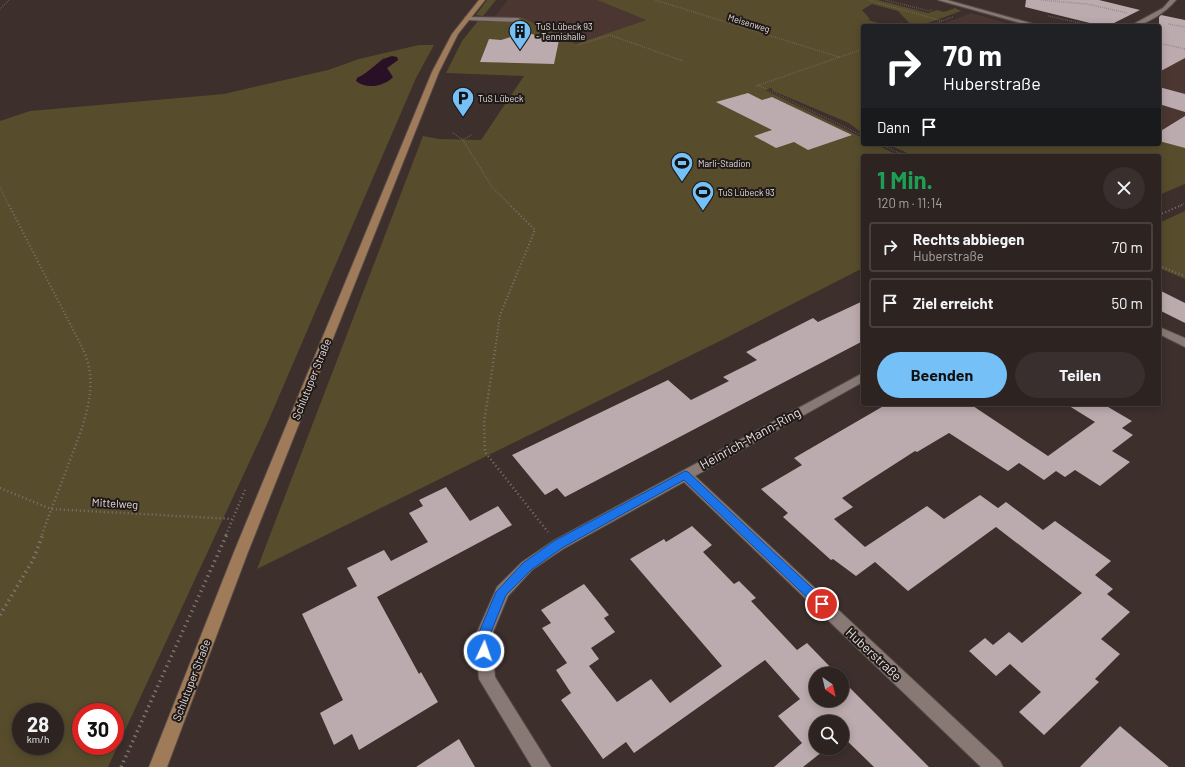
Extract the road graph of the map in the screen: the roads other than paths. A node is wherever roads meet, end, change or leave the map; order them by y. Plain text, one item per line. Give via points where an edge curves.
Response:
1 (482, 0) edge
2 (941, 0) edge
3 (1173, 0) edge
4 (467, 18) junction
5 (518, 20) dead end
6 (1030, 24) edge
7 (1137, 24) edge
8 (1161, 331) edge
9 (1185, 343) edge
10 (861, 378) edge
11 (685, 474) junction
12 (158, 767) edge
13 (542, 767) edge
14 (994, 767) edge

1 - 4 main road, Schlutuper Straße
2 - 6 street
3 - 7 street via 1165,9
4 - 5 lane
4 - 12 main road, Schlutuper Straße via 436,69 244,545
8 - 9 street
10 - 11 street, Heinrich-Mann-Ring
11 - 13 street, Heinrich-Mann-Ring via 558,545 527,566 502,592 483,637 487,680
11 - 14 street, Huberstraße

